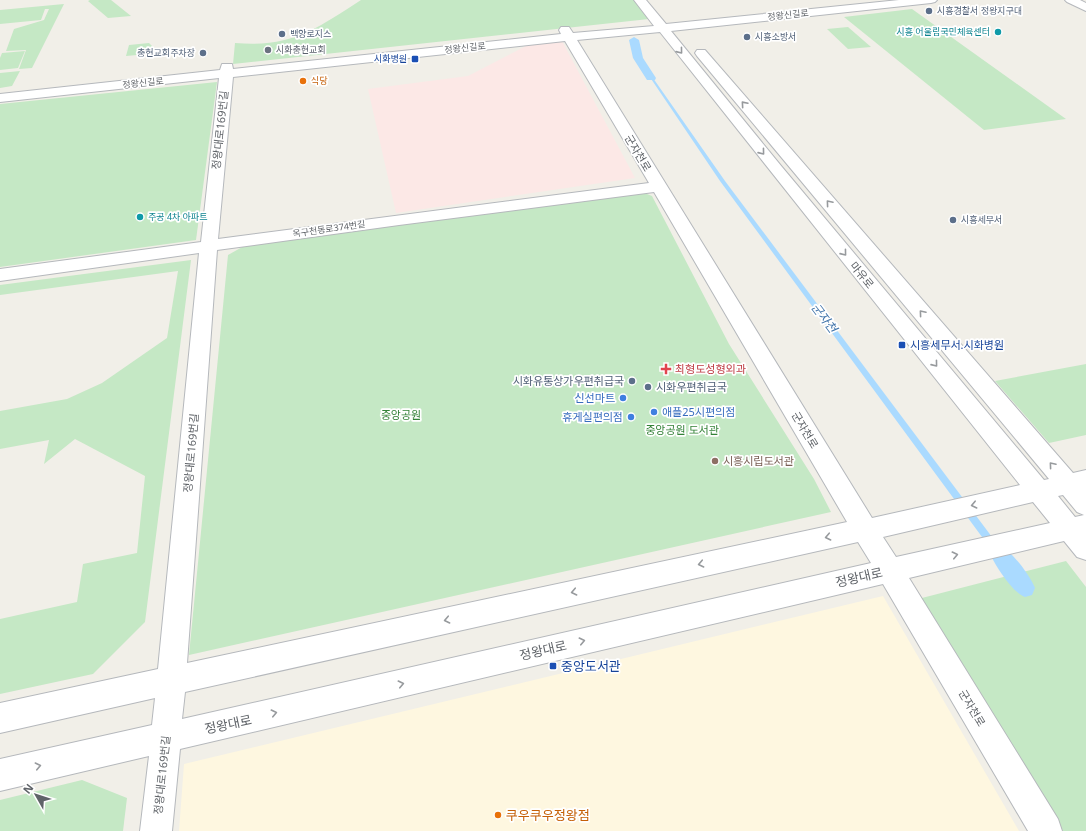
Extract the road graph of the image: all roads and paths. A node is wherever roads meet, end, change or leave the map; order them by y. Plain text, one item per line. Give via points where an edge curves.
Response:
1 (640, 0) edge
2 (856, 0) edge
3 (931, 0) edge
4 (1072, 0) edge
5 (1086, 8) edge
6 (667, 24) junction
7 (567, 34) junction
8 (226, 70) junction
9 (0, 92) edge
10 (0, 98) edge
11 (659, 188) junction
12 (209, 246) junction
13 (0, 275) edge
14 (1077, 482) edge
15 (1039, 490) junction
16 (1086, 505) edge
17 (1078, 527) edge
18 (865, 529) junction
19 (1086, 549) edge
20 (889, 570) junction
21 (171, 680) junction
22 (0, 718) edge
23 (166, 737) junction
24 (0, 775) edge
25 (156, 831) edge
26 (1046, 831) edge

1 - 6 street, 마유로
2 - 6 street, 정왕신길로
3 - 6 street, 정왕신길로
4 - 5 street
6 - 7 street, 정왕신길로
14 -> 6 street, 마유로
6 -> 15 street, 마유로
7 - 8 street, 정왕신길로
7 - 11 street, 군자천로
8 - 9 street, 정왕신길로
8 - 10 street, 정왕신길로
8 - 12 street, 정왕대로169번길
11 - 12 street, 옥구천동로374번길
11 - 18 street, 군자천로
12 - 13 street, 옥구천동로374번길
12 - 21 street, 정왕대로169번길
14 - 15 street
14 - 16 street, 마유로
15 - 17 street, 마유로
15 -> 18 street
17 - 19 street, 마유로
20 -> 17 street, 정왕대로
18 - 20 street, 군자천로
18 -> 21 street
23 -> 20 street, 정왕대로
20 - 26 street, 군자천로
21 - 22 street
21 - 23 street, 정왕대로169번길
24 -> 23 street, 정왕대로
23 - 25 street, 정왕대로169번길

